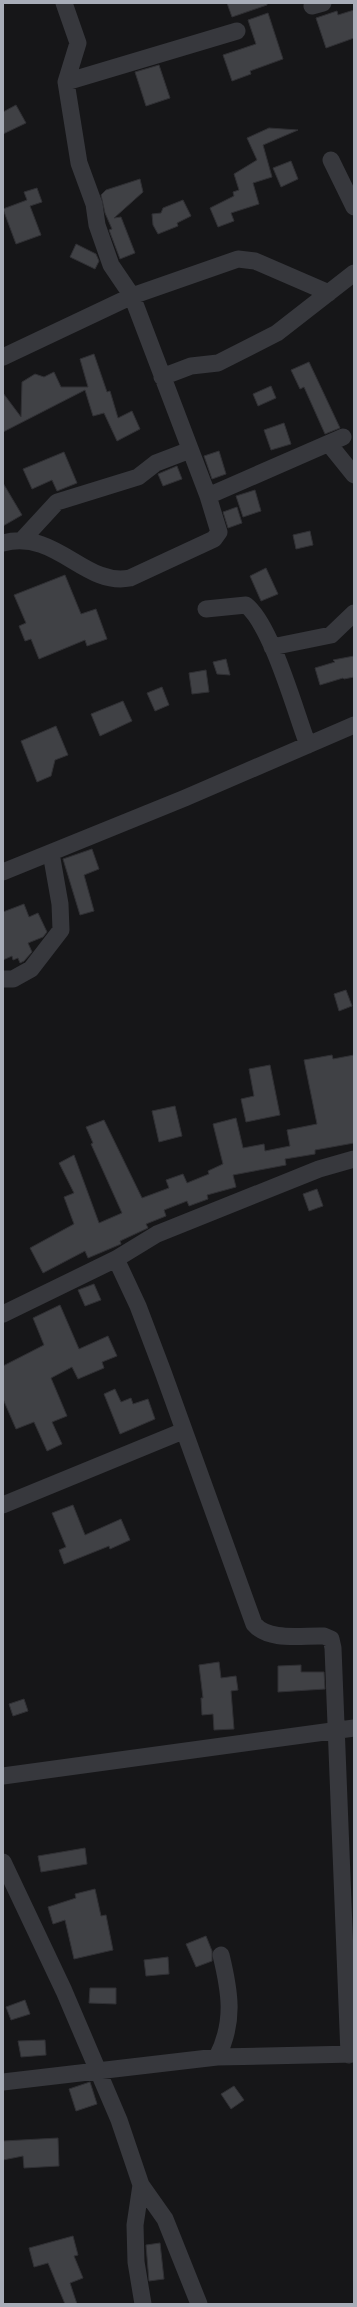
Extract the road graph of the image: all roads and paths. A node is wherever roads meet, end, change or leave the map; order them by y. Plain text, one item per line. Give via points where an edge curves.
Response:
1 (64, 3) edge
2 (237, 31) dead end
3 (66, 82) junction
4 (331, 160) dead end
5 (354, 207) edge
6 (354, 273) edge
7 (329, 293) junction
8 (132, 296) junction
9 (3, 357) edge
10 (162, 377) junction
11 (190, 450) junction
12 (354, 475) edge
13 (208, 496) junction
14 (22, 540) junction
15 (3, 543) edge
16 (206, 609) dead end
17 (354, 613) edge
18 (272, 647) junction
19 (354, 725) edge
20 (308, 745) junction
21 (51, 853) junction
22 (3, 872) edge
23 (3, 979) edge
24 (354, 1159) edge
25 (116, 1259) junction
26 (3, 1314) edge
27 (183, 1431) junction
28 (3, 1506) edge
29 (354, 1728) edge
30 (337, 1731) junction
31 (3, 1776) edge
32 (3, 1862) edge
33 (221, 1955) dead end
34 (351, 2055) edge
35 (217, 2057) junction
36 (96, 2072) junction
37 (3, 2082) edge
38 (141, 2186) junction
39 (143, 2304) edge
40 (199, 2304) edge

1 - 3 street via 78,43
2 - 3 street
3 - 8 street via 79,163 94,204 97,225 111,264
4 - 5 street
6 - 7 street
7 - 8 street via 255,261 238,259
7 - 10 street via 277,333 244,350 218,363 191,366
8 - 9 street
8 - 10 street
10 - 11 street
11 - 13 street
11 - 14 street via 156,463 138,477 57,502
12 - 13 street via 336,440
13 - 14 street via 218,536 130,578 106,579 49,546
14 - 15 street
16 - 18 street via 246,605 254,611
17 - 18 street via 332,635
18 - 20 street
19 - 20 street
20 - 21 street
21 - 22 street
21 - 23 street via 60,904 61,930 31,969 13,979
24 - 25 street via 319,1169 157,1234
25 - 26 street
25 - 27 street via 138,1306
27 - 28 street
27 - 30 street via 254,1624 268,1635 324,1636 331,1639
29 - 30 street
30 - 31 street
30 - 34 street
32 - 36 street via 64,1991
33 - 35 street via 230,1991 231,2007 227,2034
34 - 35 street
35 - 36 street
36 - 37 street
36 - 38 street via 119,2120
38 - 39 street via 135,2224 136,2262
38 - 40 street via 165,2219

